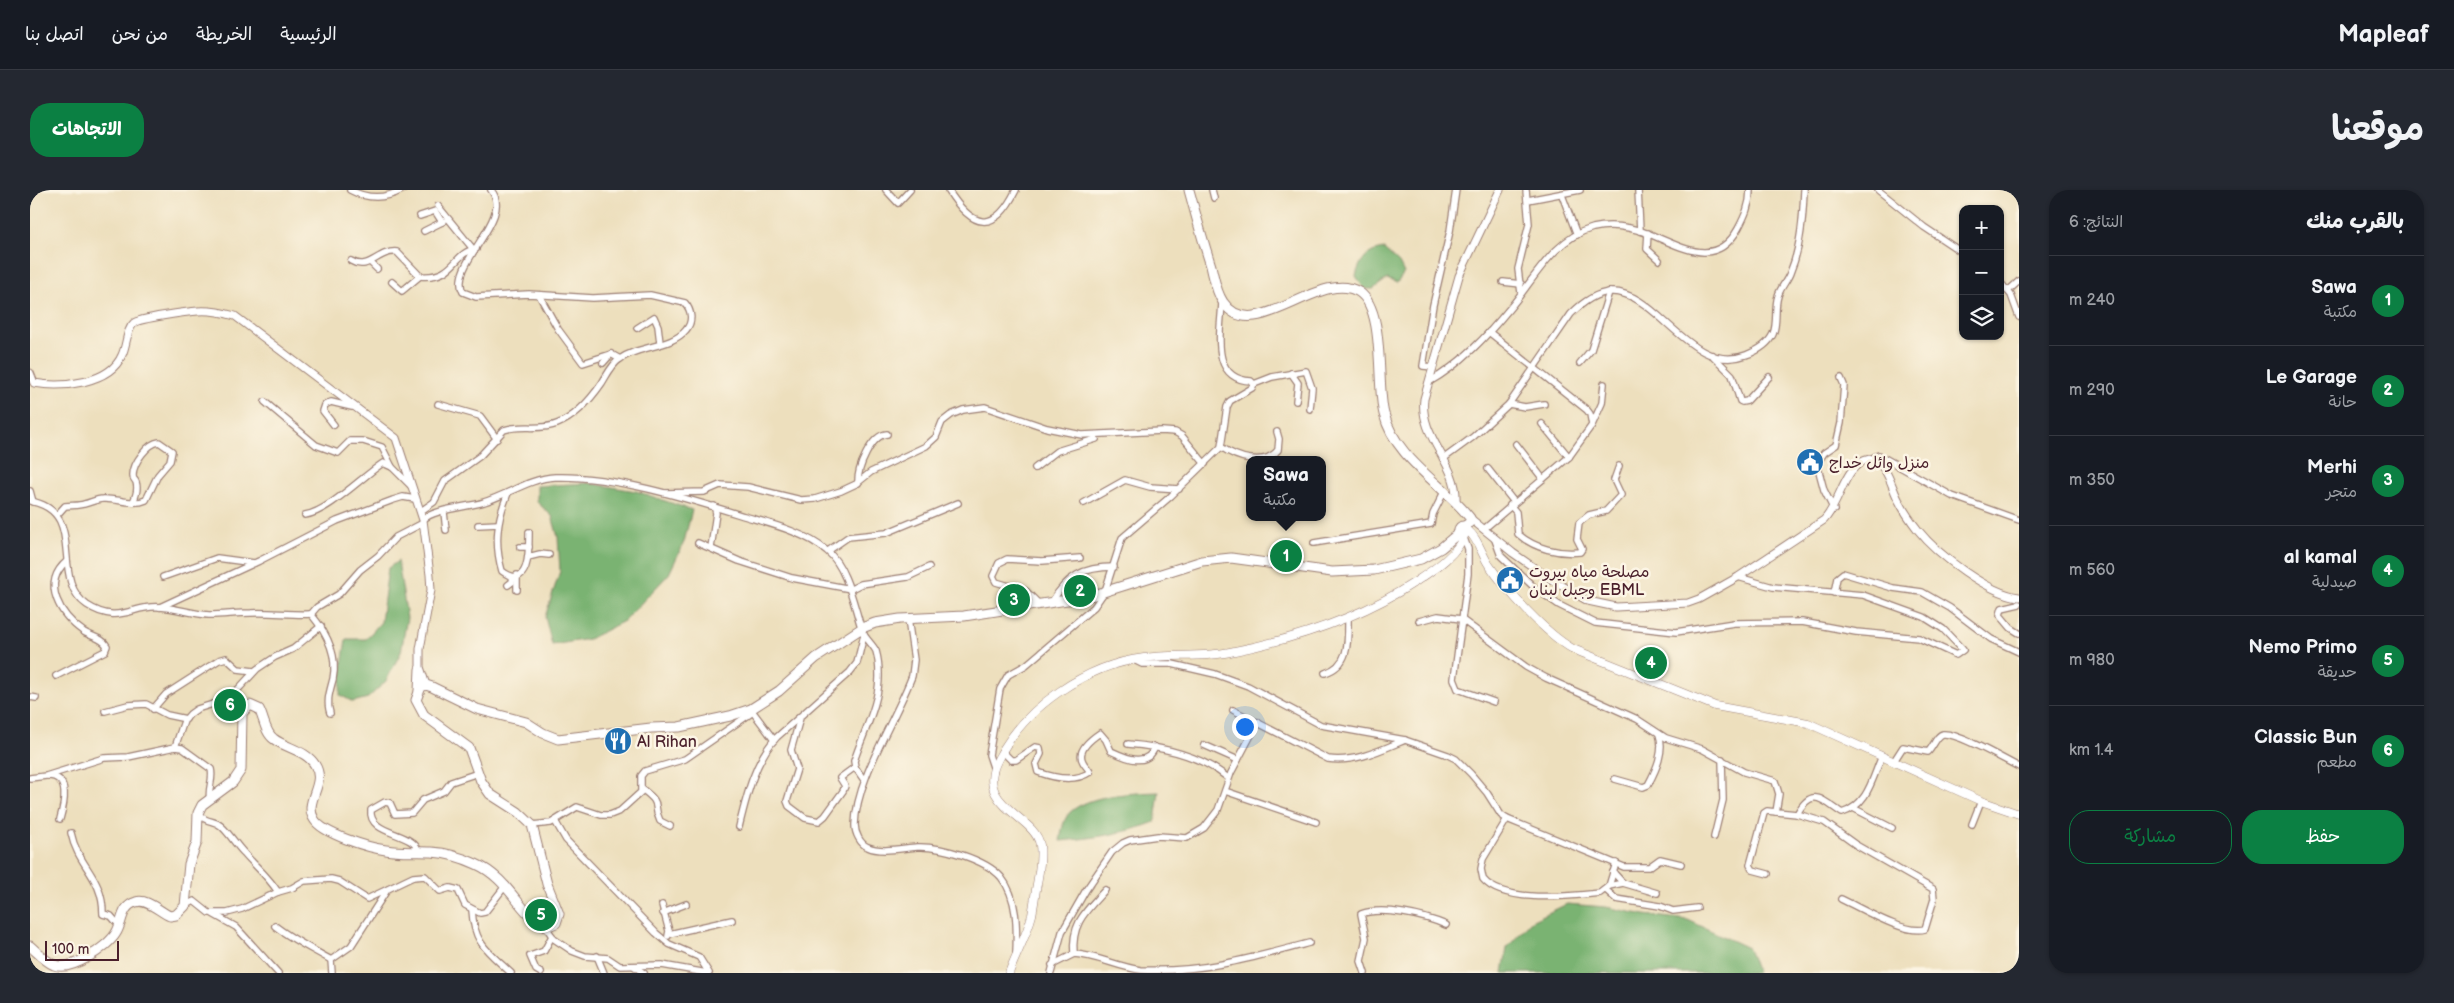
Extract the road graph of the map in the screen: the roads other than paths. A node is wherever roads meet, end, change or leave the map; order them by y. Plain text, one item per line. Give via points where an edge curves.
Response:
1 (350, 190) edge
2 (402, 190) edge
3 (491, 190) edge
4 (886, 190) edge
5 (910, 190) edge
6 (948, 190) edge
7 (1016, 190) edge
8 (1189, 190) edge
9 (1212, 190) edge
10 (1456, 190) edge
11 (1500, 190) edge
12 (1526, 190) edge
13 (1580, 190) edge
14 (1638, 190) edge
15 (1750, 190) edge
16 (1804, 190) edge
17 (1878, 190) edge
18 (1562, 195) junction
19 (1214, 198) dead end
20 (1528, 200) junction
21 (438, 206) dead end
22 (420, 216) dead end
23 (445, 220) junction
24 (424, 231) dead end
25 (1640, 231) junction
26 (1648, 234) junction
27 (1577, 235) junction
28 (475, 249) junction
29 (1959, 250) edge
30 (1659, 260) dead end
31 (351, 261) dead end
32 (371, 262) junction
33 (377, 269) dead end
34 (420, 276) junction
35 (2019, 281) edge
36 (392, 282) dead end
37 (1503, 282) dead end
38 (1521, 284) junction
39 (2004, 287) edge
40 (1609, 292) junction
41 (1521, 293) junction
42 (2009, 293) junction
43 (2019, 293) edge
44 (539, 295) junction
45 (1222, 302) junction
46 (2019, 316) edge
47 (637, 328) dead end
48 (1488, 332) junction
49 (660, 343) junction
50 (1710, 353) junction
51 (611, 354) junction
52 (620, 359) junction
53 (603, 363) dead end
54 (1580, 363) dead end
55 (1433, 367) junction
56 (1534, 368) junction
57 (1291, 373) junction
58 (31, 377) edge
59 (1769, 377) dead end
60 (1841, 378) dead end
61 (1429, 382) junction
62 (1254, 384) junction
63 (1604, 384) dead end
64 (1296, 401) dead end
65 (265, 402) dead end
66 (438, 404) dead end
67 (1509, 404) junction
68 (1544, 404) dead end
69 (352, 407) junction
70 (1310, 408) dead end
71 (1542, 424) dead end
72 (334, 425) dead end
73 (1592, 425) junction
74 (1277, 432) dead end
75 (887, 434) dead end
76 (1113, 435) junction
77 (497, 439) junction
78 (1516, 444) dead end
79 (1222, 447) junction
80 (1270, 456) edge
81 (1246, 457) edge
82 (1569, 457) junction
83 (1870, 459) junction
84 (1443, 460) junction
85 (1205, 464) junction
86 (1619, 466) dead end
87 (392, 467) junction
88 (1034, 468) dead end
89 (1488, 469) dead end
90 (1543, 480) junction
91 (858, 483) junction
92 (411, 486) junction
93 (1179, 489) junction
94 (1444, 490) junction
95 (30, 491) edge
96 (508, 493) junction
97 (661, 494) junction
98 (415, 499) junction
99 (1456, 500) junction
100 (32, 501) edge
101 (133, 502) junction
102 (958, 503) dead end
103 (1084, 503) dead end
104 (1512, 504) junction
105 (714, 506) junction
106 (1834, 510) junction
107 (421, 512) junction
108 (444, 512) junction
109 (305, 515) dead end
110 (57, 516) junction
111 (1471, 519) junction
112 (2019, 520) edge
113 (423, 521) junction
114 (498, 524) junction
115 (478, 525) dead end
116 (1484, 529) junction
117 (446, 530) dead end
118 (529, 532) dead end
119 (1464, 532) junction
120 (1493, 537) junction
121 (698, 543) dead end
122 (1314, 543) dead end
123 (520, 547) dead end
124 (529, 547) junction
125 (711, 548) junction
126 (828, 551) junction
127 (550, 555) dead end
128 (528, 558) junction
129 (1080, 558) dead end
130 (67, 561) junction
131 (254, 563) junction
132 (929, 567) dead end
133 (1114, 567) junction
134 (515, 576) junction
135 (1738, 577) junction
136 (163, 578) dead end
137 (508, 584) dead end
138 (851, 589) junction
139 (517, 590) dead end
140 (1105, 591) junction
141 (1834, 593) junction
142 (2019, 597) edge
143 (1051, 603) junction
144 (2019, 604) edge
145 (1040, 605) junction
146 (160, 607) junction
147 (311, 614) junction
148 (1348, 618) junction
149 (1461, 619) junction
150 (908, 620) junction
151 (1419, 621) dead end
152 (321, 626) junction
153 (863, 631) junction
154 (2019, 633) edge
155 (2019, 652) edge
156 (1134, 660) junction
157 (420, 666) junction
158 (254, 671) junction
159 (1325, 673) dead end
160 (56, 676) dead end
161 (426, 685) junction
162 (418, 691) junction
163 (229, 699) junction
164 (1494, 702) dead end
165 (255, 706) junction
166 (153, 709) junction
167 (752, 710) junction
168 (1233, 710) dead end
169 (105, 712) dead end
170 (330, 713) dead end
171 (800, 718) junction
172 (186, 719) junction
173 (1258, 722) junction
174 (1659, 734) junction
175 (774, 740) junction
176 (1405, 740) junction
177 (1128, 744) dead end
178 (1204, 745) dead end
179 (175, 747) junction
180 (1155, 747) junction
181 (1002, 751) junction
182 (1882, 756) junction
183 (1722, 759) junction
184 (1238, 760) junction
185 (1894, 761) junction
186 (855, 767) junction
187 (2019, 767) edge
188 (994, 770) junction
189 (478, 773) junction
190 (46, 776) junction
191 (30, 778) edge
192 (1228, 778) junction
193 (1615, 779) dead end
194 (864, 780) junction
195 (642, 788) junction
196 (1225, 791) junction
197 (210, 800) junction
198 (1981, 801) junction
199 (1854, 810) junction
200 (1776, 812) junction
201 (198, 813) junction
202 (1797, 814) junction
203 (2019, 814) edge
204 (60, 819) dead end
205 (1507, 819) junction
206 (555, 821) junction
207 (1316, 822) dead end
208 (1972, 824) dead end
209 (532, 825) junction
210 (670, 826) dead end
211 (739, 827) dead end
212 (1892, 828) dead end
213 (71, 833) dead end
214 (1714, 837) dead end
215 (419, 852) junction
216 (1616, 863) junction
217 (1681, 864) dead end
218 (1613, 872) junction
219 (1768, 874) dead end
220 (1623, 882) junction
221 (506, 885) junction
222 (1608, 888) junction
223 (387, 890) junction
224 (1104, 890) dead end
225 (278, 892) junction
226 (1657, 892) dead end
227 (1841, 899) dead end
228 (686, 904) dead end
229 (662, 905) dead end
230 (185, 906) junction
231 (1697, 908) dead end
232 (472, 910) junction
233 (663, 912) junction
234 (209, 913) junction
235 (732, 920) dead end
236 (1446, 925) dead end
237 (120, 926) junction
238 (275, 926) dead end
239 (546, 927) junction
240 (552, 936) junction
241 (666, 937) junction
242 (1309, 943) dead end
243 (30, 946) edge
244 (1016, 954) junction
245 (1074, 954) junction
246 (597, 956) junction
247 (331, 960) junction
248 (1052, 965) junction
249 (635, 967) junction
250 (538, 972) edge
251 (278, 973) edge
252 (332, 973) edge
253 (511, 973) edge
254 (604, 973) edge
255 (644, 973) edge
256 (708, 973) edge
257 (1009, 973) edge
258 (1051, 973) edge
259 (1365, 973) edge

1 - 2 street via 377,197
3 - 28 street via 496,208
4 - 5 street via 898,203
6 - 7 street via 966,213 981,222 992,220 1003,211
8 - 45 main road
9 - 19 street
10 - 55 street via 1423,366
11 - 55 street via 1459,276
12 - 20 street
13 - 18 street
14 - 25 street
15 - 26 street via 1749,207 1734,235 1716,251 1680,248
16 - 50 street via 1799,242 1778,296 1772,336 1759,349 1740,357 1721,357
17 - 29 street
18 - 20 street
18 - 27 street
20 - 38 street via 1529,224 1518,269
21 - 23 street
22 - 23 street via 435,211
23 - 24 street
23 - 28 street
25 - 26 street
25 - 27 street via 1614,226 1592,228
26 - 30 street via 1647,249
27 - 41 street via 1553,254
28 - 34 street via 443,274
28 - 44 street via 463,274 464,292 476,296
31 - 32 street via 358,265
32 - 33 street
32 - 34 street via 384,254 397,252
34 - 36 street via 402,291
35 - 42 street
37 - 38 street
38 - 41 street
39 - 42 street
40 - 50 street via 1637,301 1684,339
40 - 54 street via 1591,350
40 - 56 street via 1584,303 1571,314
41 - 48 street
42 - 43 street
42 - 46 street
44 - 49 street via 593,298 650,295 685,303 691,313 687,328 677,339
44 - 51 street via 558,329 583,363
45 - 62 street via 1218,339 1224,362 1234,378
45 - 94 main road via 1236,316 1254,317 1335,288 1351,289 1366,297 1374,311 1381,395 1388,428 1400,446
47 - 49 street via 654,317
48 - 56 street
48 - 61 street via 1460,360
49 - 52 street
50 - 59 street via 1732,375 1742,402 1747,401
51 - 52 street
51 - 53 street
52 - 77 street via 584,405 566,420 546,427 504,430
55 - 61 street
56 - 67 street
56 - 73 street via 1587,410
57 - 62 street
57 - 64 street via 1298,383
57 - 70 street via 1306,371 1312,388
58 - 69 street via 34,383 53,385 102,376 120,361 129,329 139,320 198,311 214,312 235,316
60 - 106 street via 1844,385 1836,446 1824,453 1817,464
61 - 84 street via 1424,399 1424,417
62 - 79 street via 1230,401
63 - 73 street via 1602,403
65 - 87 street via 316,445 338,453 350,441 363,441 382,447
66 - 77 street via 480,416
67 - 68 street via 1526,407
67 - 84 street
69 - 72 street via 331,402 325,404 323,411
69 - 92 street via 396,438
71 - 82 street
73 - 82 street
74 - 80 street via 1278,450
75 - 91 street via 870,445
76 - 85 street via 1175,432
76 - 88 street via 1068,446
76 - 91 street via 1082,436 992,408 962,410 942,422 931,443 871,472
77 - 107 street via 449,478 434,502
78 - 90 street
79 - 81 street
79 - 85 street
82 - 90 street
83 - 106 street via 1857,464 1850,472
83 - 112 street via 1879,455 1952,496
83 - 142 street via 1882,465 1900,503 1934,546 1990,587
84 - 99 street via 1456,485
85 - 93 street
86 - 104 street via 1614,480 1621,495 1606,511 1589,515 1579,523 1576,539 1582,549 1580,552 1544,548 1526,541 1518,534
87 - 92 street
87 - 109 street via 381,464 326,505
89 - 104 street
90 - 104 street
91 - 97 street via 841,491 801,500 748,487 720,485 704,492
92 - 98 street
93 - 103 street via 1150,487 1125,480
93 - 133 street via 1126,533 1119,543
94 - 99 main road
94 - 122 street via 1431,524
95 - 100 street
96 - 97 street via 555,477 630,485
96 - 108 street
96 - 114 street
97 - 105 street
98 - 107 street
98 - 131 street via 403,497 337,522
99 - 111 main road
100 - 110 street
101 - 101 street via 146,500 158,475 172,457 172,451 159,442 154,442 146,450 134,470 132,476 137,488
101 - 110 street via 99,499 84,505 65,506
102 - 126 street via 886,534 848,537
104 - 116 street
105 - 125 street
105 - 126 street via 778,526
106 - 135 street via 1810,531
107 - 113 street
108 - 113 street via 426,516
108 - 117 street
110 - 130 street via 65,532
111 - 116 street
111 - 119 main road
113 - 147 street via 396,537 339,594
113 - 157 street via 431,590
114 - 115 street
114 - 134 street via 496,545 502,571
116 - 120 street
118 - 124 street
119 - 140 main road via 1421,559 1390,567 1332,572 1231,558 1202,561
119 - 148 main road via 1433,569 1382,602
119 - 149 street via 1468,574
119 - 182 main road via 1471,533 1483,558 1502,582 1553,635 1573,649 1715,706 1808,723
120 - 135 street via 1588,601 1616,607 1688,602
120 - 141 street via 1501,556 1536,589 1595,623 1676,632 1734,623 1796,622 1919,638 1956,655 1963,650 1943,629 1924,618 1863,595
121 - 125 street
123 - 124 street
124 - 128 street
125 - 138 street via 792,578
126 - 138 street
127 - 128 street
128 - 134 street via 524,571
129 - 145 street via 1007,559 999,563 993,576 996,582 1026,591
130 - 146 street via 69,578 77,596 93,608 123,614
130 - 160 street via 60,567 54,582 57,604 78,628 103,640 107,646 105,651
131 - 136 street via 217,558
131 - 146 street
132 - 138 street via 908,577 861,584
133 - 140 street
133 - 143 street via 1092,567 1072,578 1056,593
134 - 137 street
134 - 139 street
135 - 141 street via 1773,587
138 - 153 street
140 - 143 main road
140 - 188 street via 1094,607 1005,679 1000,689 988,755
141 - 155 street via 1838,578 1843,573 1893,588 1922,592 1950,608 1991,639
143 - 145 main road
144 - 154 street via 2002,608 2000,615
145 - 150 main road
146 - 147 street via 209,615
147 - 152 street
148 - 156 main road via 1230,652
148 - 159 street via 1344,658 1339,666
149 - 151 street via 1438,616
149 - 164 street via 1455,685 1462,691
149 - 174 street via 1526,667 1636,719
150 - 153 main road via 874,623
150 - 194 street via 914,660 912,676
152 - 158 street via 293,649
152 - 170 street via 336,660 328,703
153 - 167 main road via 816,658
153 - 171 street via 859,657 853,668
153 - 186 street via 876,651 879,684 854,761
156 - 176 street via 1142,664 1172,664 1216,674 1248,686 1321,725
156 - 181 main road via 1078,679 1060,691 1026,721
157 - 161 street
157 - 162 street
158 - 163 street
158 - 166 street via 238,669 226,658 219,660 166,694
161 - 162 main road
161 - 167 main road via 477,709 526,722 558,738 702,724
162 - 189 main road via 416,700 420,710 435,725 464,742
163 - 165 street
163 - 172 street via 197,709
165 - 197 main road via 250,705 242,712 241,770 233,782
165 - 215 main road via 274,739 306,755 314,763 320,778 311,809 318,824 376,848
166 - 169 street via 146,704 137,704
166 - 172 street
167 - 175 street
167 - 195 street via 685,759 645,771 641,776
168 - 173 street
171 - 175 street
171 - 186 street via 791,750 797,769 787,801 789,806 805,818 819,821 843,791 840,778
172 - 179 street
173 - 176 street via 1321,756 1335,760 1365,755
173 - 184 street
174 - 183 street
174 - 193 street via 1662,744 1660,755 1648,785 1642,787
175 - 211 street via 755,776
176 - 205 street via 1456,759
177 - 180 street
178 - 184 street
179 - 190 street via 128,757 99,759
179 - 197 street via 182,748 211,769
180 - 181 street via 1152,754 1143,760 1133,760 1111,751 1100,733 1084,746 1081,755 1090,772 1066,779 1038,772 1036,764 1040,748 1035,747 1016,760 1010,760
180 - 192 street via 1214,766
181 - 188 main road
182 - 185 main road
182 - 199 street via 1872,786
183 - 200 street via 1744,772 1778,783
183 - 214 street via 1724,800
184 - 192 street
185 - 187 street via 1902,747 1928,752 1939,736 1945,734 1959,737
185 - 198 main road
186 - 194 street
188 - 244 main road via 992,779 998,796 1039,840 1041,863 1032,914
189 - 209 main road via 490,794
189 - 215 street via 451,782 444,791 427,797 416,811 408,815 395,814 390,803 384,802 371,810 378,826 414,842
190 - 191 street
190 - 204 street via 55,777 64,789
192 - 196 street
194 - 244 street via 855,825 866,847 937,849 986,865 1004,883 1012,901
195 - 206 street via 615,813 601,815 577,807
195 - 210 street via 657,803 660,822
196 - 207 street
196 - 248 street via 1213,817 1192,836 1142,837 1116,847 1077,904 1062,932
197 - 201 main road
198 - 203 main road
198 - 208 street
199 - 202 street via 1842,813 1818,798 1810,797
199 - 212 street
200 - 202 street
200 - 219 street via 1767,811 1762,816 1750,865 1753,870
201 - 225 street via 206,821 222,827 266,874
201 - 230 main road via 197,842 189,864
202 - 227 street via 1824,822 1856,845 1933,889 1934,899 1925,929 1918,931 1889,922
205 - 216 street
205 - 222 street via 1481,864 1481,874 1491,886 1532,896 1598,894
206 - 209 street
206 - 241 street via 566,840
209 - 239 main road via 547,884 559,914 556,923
213 - 237 street via 76,850 100,888 103,914 111,916
215 - 221 main road via 441,853 477,864
216 - 217 street via 1624,867 1645,868 1660,859
216 - 218 street
218 - 220 street
218 - 222 street
220 - 222 street
220 - 226 street
221 - 232 street via 485,912
221 - 239 main road via 534,920
222 - 231 street via 1616,899 1673,911
223 - 225 street via 367,899 339,881 324,879 304,881
223 - 232 street via 413,877 425,876 440,891 458,890 463,902
223 - 247 street via 351,946
224 - 245 street via 1082,915 1073,940
225 - 234 street via 234,912
228 - 233 street
229 - 233 street
230 - 234 street via 194,901
230 - 237 main road via 170,916 146,902 136,902 126,907
232 - 253 street via 480,944
233 - 241 street
234 - 251 street via 236,927
235 - 241 street
236 - 259 street via 1425,916 1370,911 1361,914 1366,938 1361,961
237 - 243 main road via 108,943 68,966 54,965
238 - 247 street via 293,940
239 - 240 street
240 - 246 street via 572,951
240 - 250 street via 544,951 530,956
241 - 256 street via 669,944 699,957
242 - 245 street via 1214,968 1178,972 1121,967
244 - 257 main road
245 - 248 street
246 - 249 street via 608,958 620,966
246 - 254 street
247 - 252 street
248 - 258 street
249 - 255 street
249 - 256 street via 662,965

